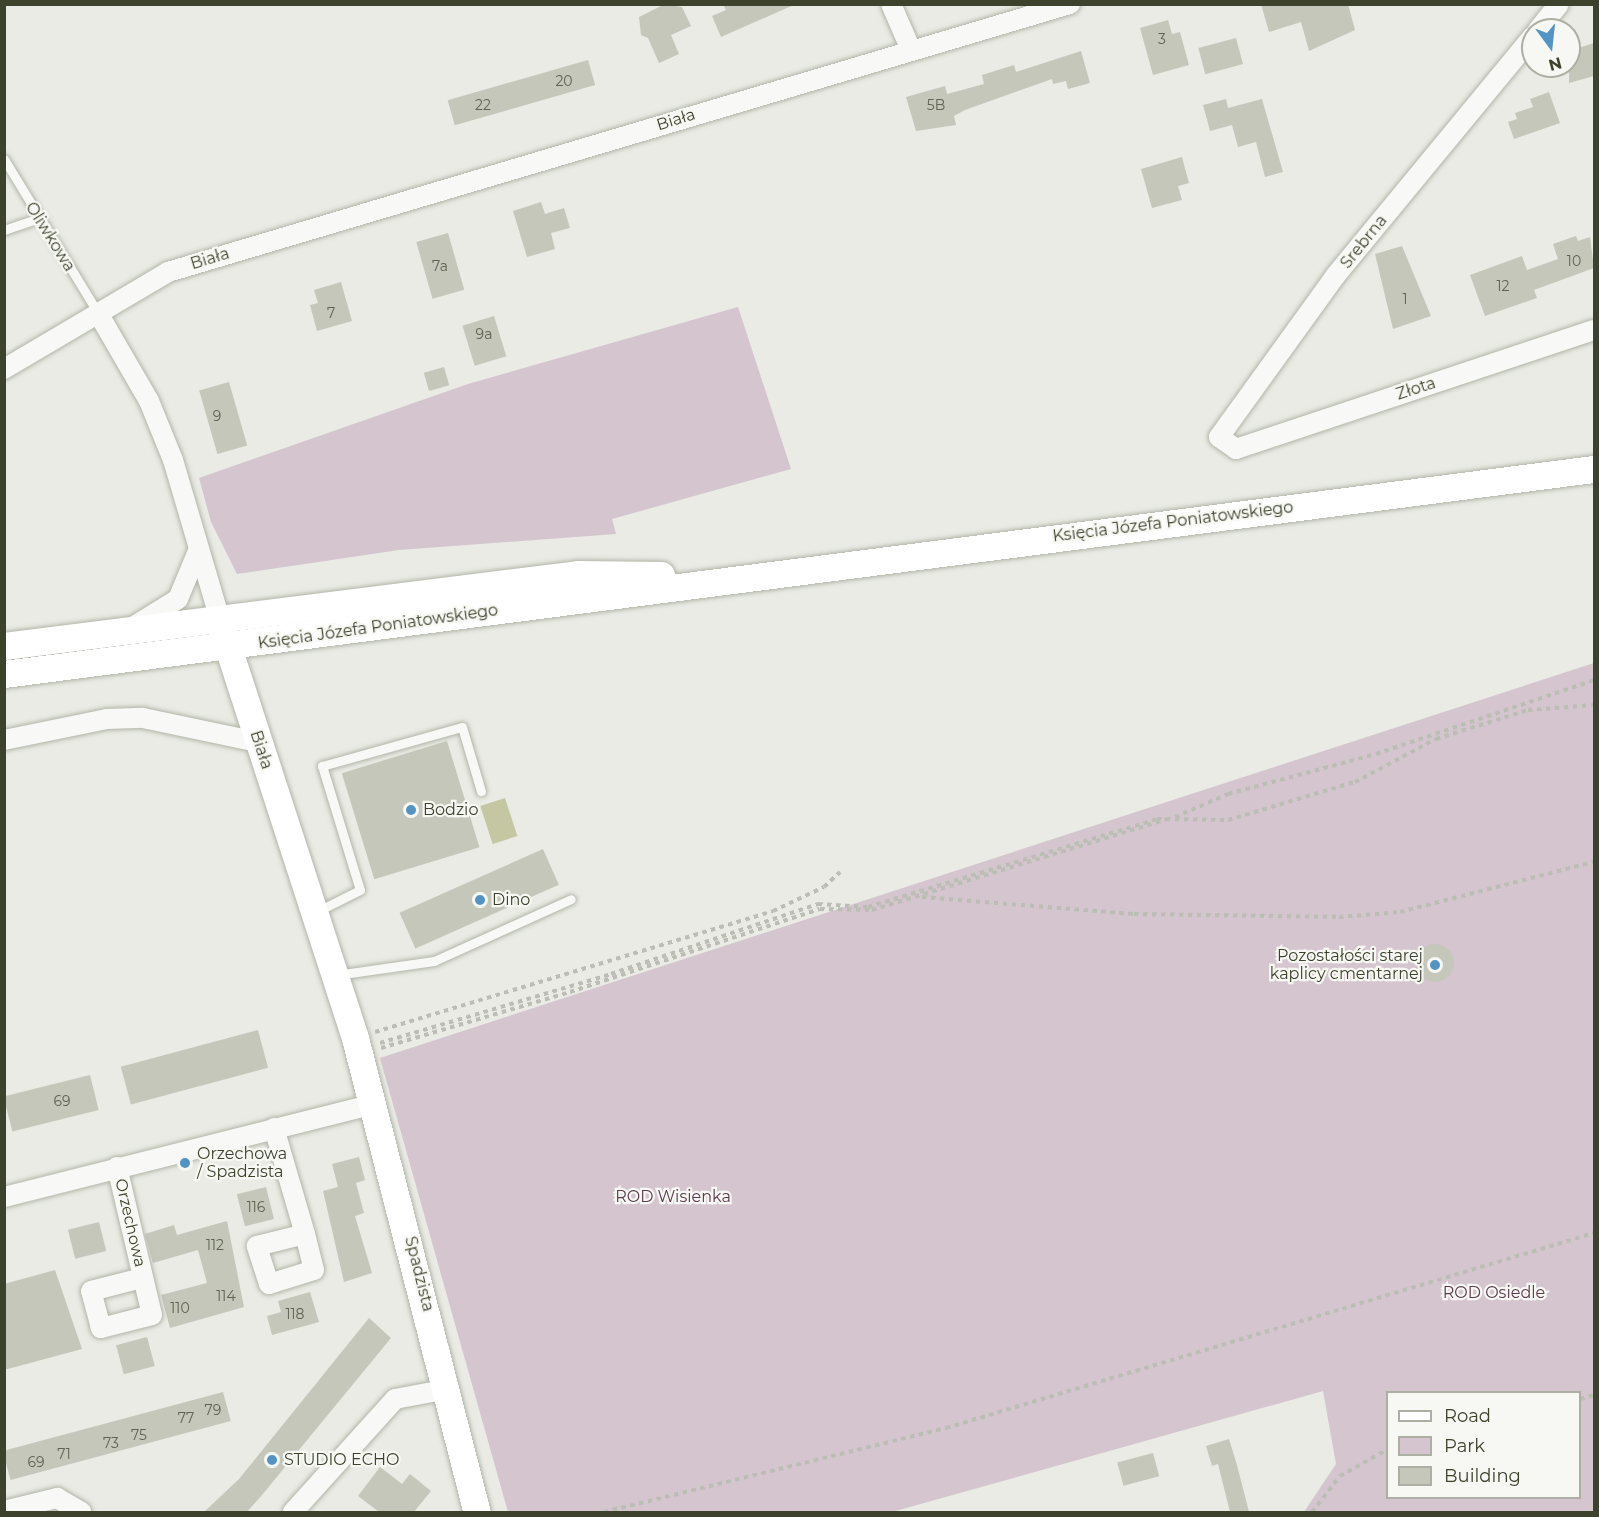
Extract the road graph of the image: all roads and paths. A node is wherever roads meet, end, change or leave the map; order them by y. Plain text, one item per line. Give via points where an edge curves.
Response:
1 (891, 4) edge
2 (1070, 4) edge
3 (1559, 4) edge
4 (1548, 18) edge
5 (911, 50) junction
6 (1521, 51) edge
7 (4, 159) edge
8 (36, 219) junction
9 (4, 230) edge
10 (98, 313) junction
11 (1594, 330) edge
12 (4, 369) edge
13 (1236, 448) joint
14 (1594, 469) edge
15 (198, 551) junction
16 (752, 576) junction
17 (220, 621) junction
18 (122, 631) junction
19 (4, 646) edge
20 (228, 647) junction
21 (4, 674) edge
22 (1594, 680) edge
23 (1594, 705) edge
24 (4, 740) edge
25 (258, 742) junction
26 (481, 791) dead end
27 (1174, 817) junction
28 (1594, 862) edge
29 (840, 872) dead end
30 (918, 896) junction
31 (571, 899) dead end
32 (316, 912) junction
33 (335, 975) junction
34 (361, 1046) junction
35 (373, 1104) junction
36 (274, 1128) junction
37 (117, 1167) junction
38 (4, 1197) edge
39 (1594, 1233) edge
40 (305, 1234) dead end
41 (142, 1278) dead end
42 (448, 1389) junction
43 (1386, 1450) edge
44 (4, 1512) edge
45 (81, 1512) edge
46 (293, 1512) edge
47 (477, 1512) edge
48 (604, 1512) edge
49 (1312, 1512) edge

1 - 5 street
2 - 5 street, Biała
3 - 4 street
5 - 10 street, Biała via 168,272
6 - 13 street, Srebrna via 1336,275 1245,398 1219,437
7 - 8 lane, Oliwkowa
8 - 9 lane
8 - 10 lane, Oliwkowa
10 - 12 street
10 - 15 street, Biała via 149,401
11 - 13 street, Złota
14 - 16 main road, Księcia Józefa Poniatowskiego
15 - 17 street, Biała
15 - 18 street via 178,599
16 - 17 main road, Księcia Józefa Poniatowskiego via 578,574
16 - 20 main road, Księcia Józefa Poniatowskiego
17 - 18 main road, Księcia Józefa Poniatowskiego
17 - 20 street, Biała
18 - 19 main road, Księcia Józefa Poniatowskiego
20 - 21 main road, Księcia Józefa Poniatowskiego
20 - 25 main road, Biała
22 - 27 path via 1376,754 1228,794
23 - 27 path via 1528,710 1436,739 1355,782 1228,820
24 - 25 street via 107,719 143,718
25 - 32 main road, Biała
26 - 32 lane via 462,727 322,766 360,890
27 - 30 path
27 - 34 path via 1077,841 868,907 818,904 602,977
28 - 30 path via 1400,912 1339,917 1134,914
29 - 34 path via 824,887 773,911
30 - 34 path via 860,913 820,909 570,993
31 - 33 lane via 434,961
32 - 33 main road, Biała
33 - 34 main road, Biała
34 - 35 main road, Spadzista
35 - 36 street, Orzechowa
35 - 42 main road, Spadzista
36 - 37 street, Orzechowa
36 - 40 street
37 - 38 street, Orzechowa
37 - 41 street, Orzechowa
39 - 48 path via 946,1428
42 - 46 street via 396,1399
42 - 47 main road, Spadzista
43 - 49 path via 1340,1476
44 - 45 street via 57,1498

